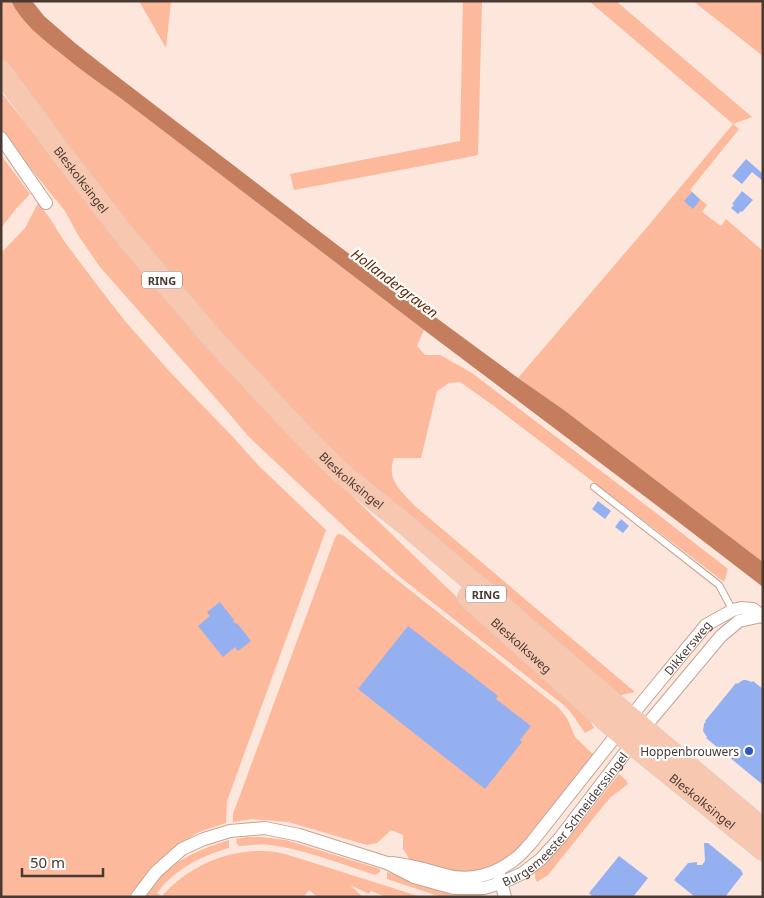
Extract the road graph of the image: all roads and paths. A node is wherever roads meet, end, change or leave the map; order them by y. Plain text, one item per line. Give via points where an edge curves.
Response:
1 (1, 71) edge
2 (1, 138) edge
3 (46, 203) dead end
4 (594, 487) dead end
5 (736, 616) junction
6 (762, 616) edge
7 (631, 730) junction
8 (763, 829) edge
9 (763, 850) edge
10 (387, 863) junction
11 (497, 870) junction
12 (501, 883) junction
13 (136, 897) edge
14 (505, 897) edge

1 - 7 main road, Bleskolksingel / RING via 86,187 170,290 300,432 341,473 406,525
2 - 3 street
4 - 5 lane via 719,586
5 - 6 street via 741,608 748,608
5 - 7 street, Dikkersweg via 721,636
5 - 7 street, Dikkersweg via 706,625
7 - 8 main road, Bleskolksingel / RING
7 - 9 main road, Bleskolksingel / RING
7 - 11 street, Burgemeester Schneiderssingel via 531,843 515,859
7 - 12 street, Burgemeester Schneiderssingel via 560,838 523,874
10 - 11 street, Burgemeester Schneiderssingel via 464,878
10 - 12 street, Burgemeester Schneiderssingel via 414,878 454,888 484,888
10 - 13 street, Burgemeester Schneiderssingel via 299,835 265,828 230,831 182,849 156,872
11 - 12 street
12 - 14 street

